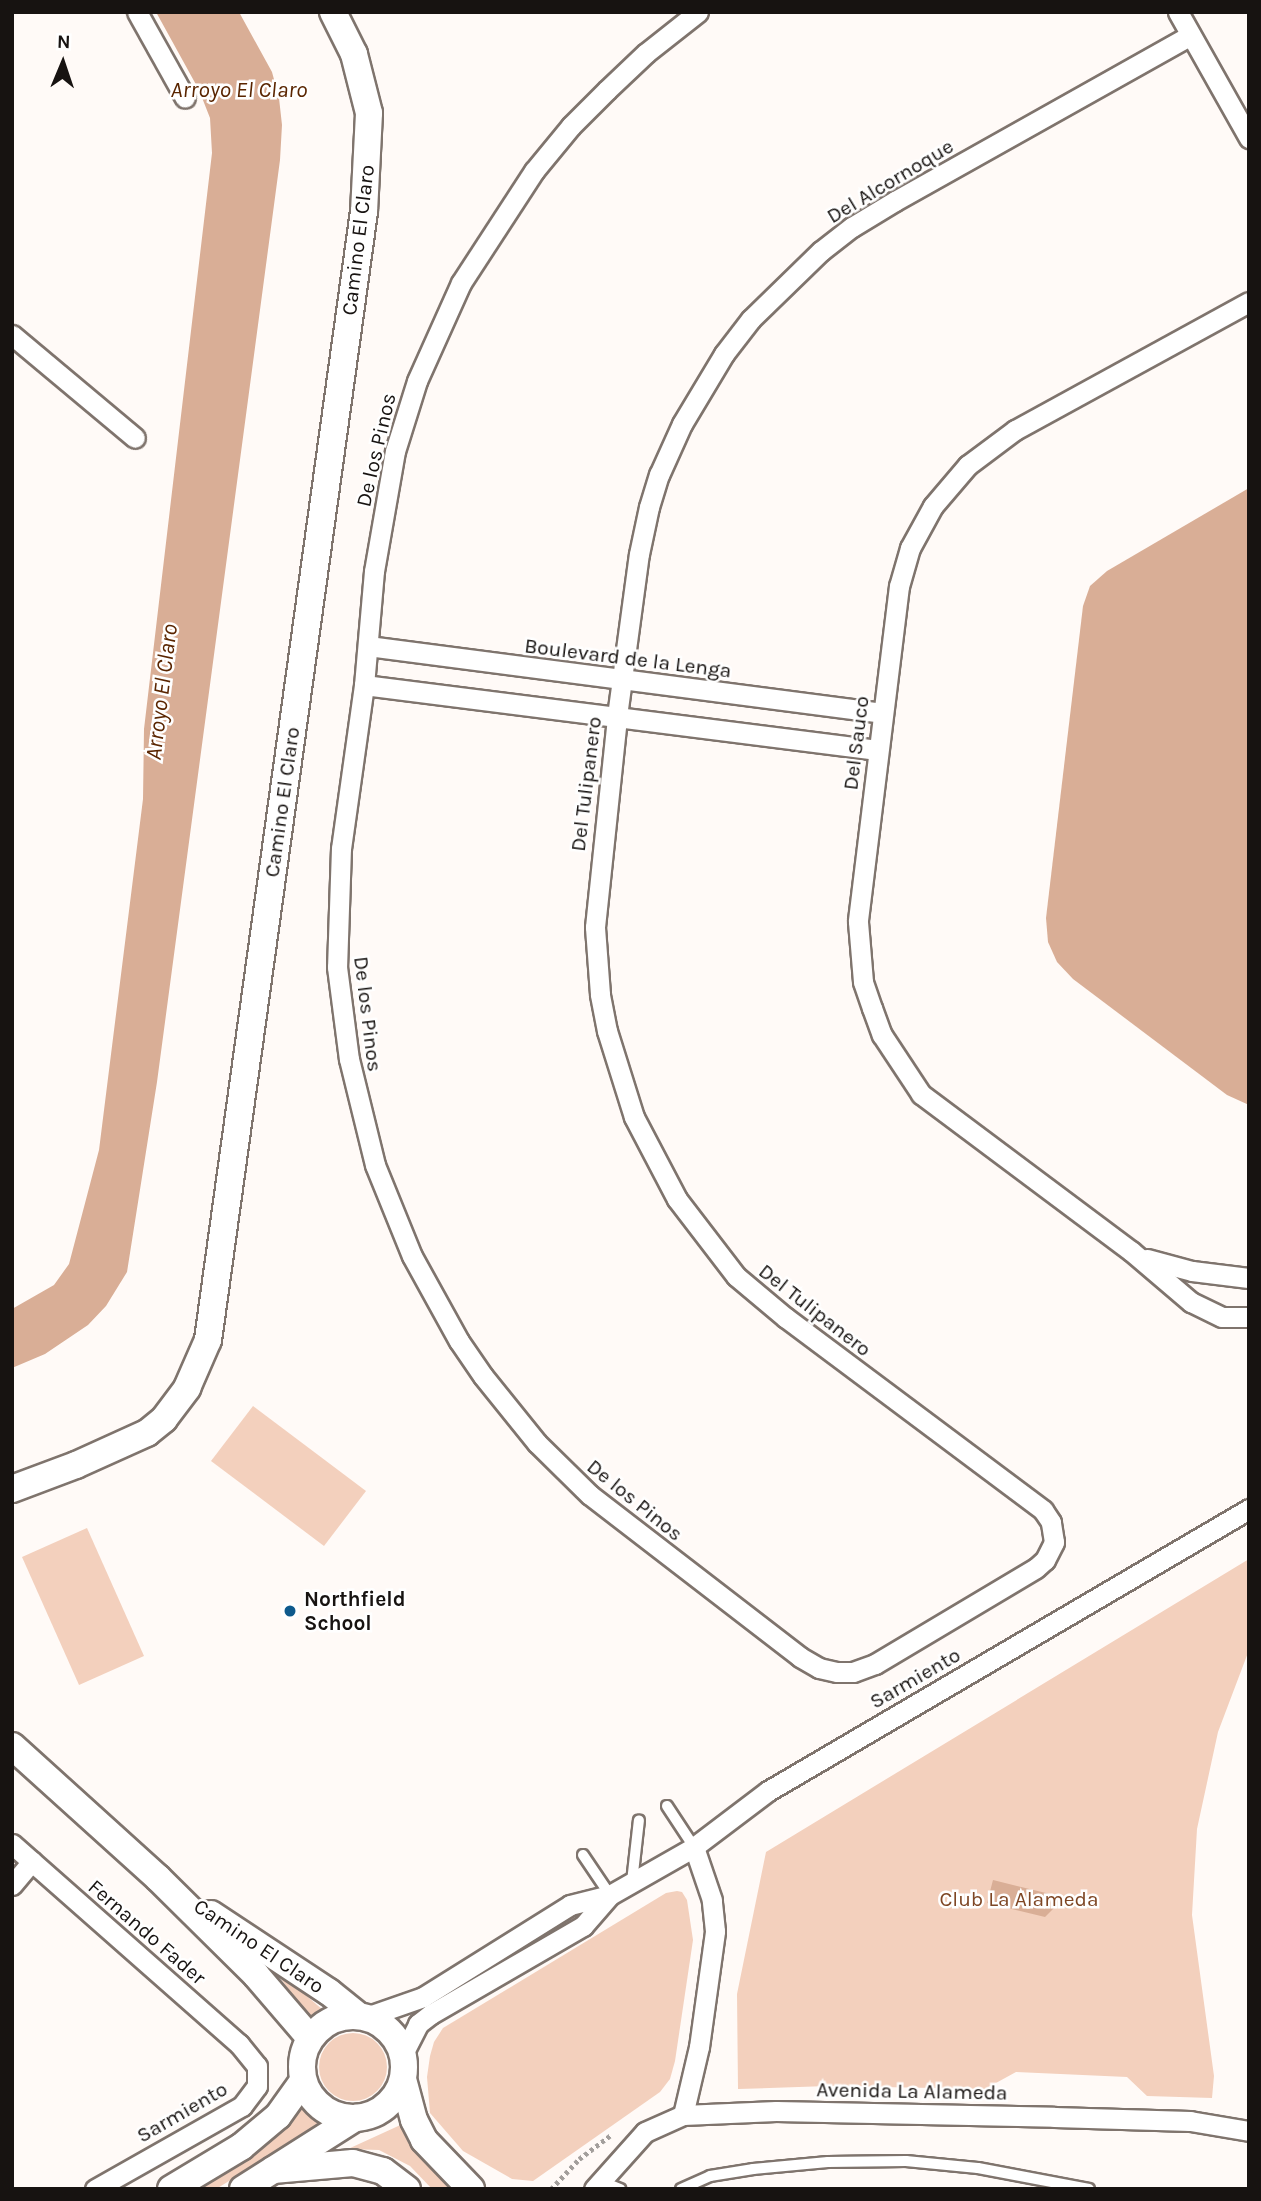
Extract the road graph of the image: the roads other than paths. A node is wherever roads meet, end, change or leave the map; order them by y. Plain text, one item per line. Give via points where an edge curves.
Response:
1 (138, 12) edge
2 (333, 12) edge
3 (698, 12) edge
4 (1178, 12) edge
5 (1191, 36) junction
6 (185, 98) dead end
7 (1249, 138) edge
8 (1249, 302) edge
9 (12, 335) edge
10 (135, 438) dead end
11 (368, 646) junction
12 (622, 681) junction
13 (364, 685) junction
14 (883, 713) junction
15 (617, 716) junction
16 (878, 750) junction
17 (1131, 1251) junction
18 (1249, 1278) edge
19 (1249, 1317) edge
20 (12, 1489) edge
21 (1249, 1509) edge
22 (1054, 1542) joint
23 (12, 1746) edge
24 (667, 1806) dead end
25 (639, 1820) dead end
26 (12, 1844) edge
27 (694, 1847) junction
28 (583, 1855) dead end
29 (32, 1861) junction
30 (158, 1878) junction
31 (632, 1882) junction
32 (12, 1885) edge
33 (610, 1895) junction
34 (362, 2016) junction
35 (310, 2038) junction
36 (250, 2055) joint
37 (403, 2067) junction
38 (303, 2081) junction
39 (683, 2115) junction
40 (355, 2118) junction
41 (1249, 2131) edge
42 (273, 2170) junction
43 (594, 2187) edge
44 (95, 2189) edge
45 (172, 2189) edge
46 (243, 2189) edge
47 (407, 2189) edge
48 (471, 2189) edge
49 (620, 2189) edge
50 (681, 2189) edge
51 (1088, 2189) edge

1 - 6 street
2 - 20 street, Camino El Claro via 354,54 369,113 364,212 208,1340 187,1388 147,1433
3 - 11 street, De los Pinos via 646,52 571,126 503,215 461,283 429,349 395,451 374,571
4 - 5 street
5 - 7 street
5 - 12 street, Del Alcornoque via 852,227 782,286 751,319 697,394 659,475 639,554
8 - 14 street, Del Sauco via 1015,430 950,483 921,528 904,567
9 - 10 street
11 - 12 street, Boulevard de la Lenga
11 - 13 street, De los Pinos
12 - 14 street, Boulevard de la Lenga
12 - 15 street, Del Tulipanero
13 - 15 street
13 - 22 street, De los Pinos via 341,848 337,944 342,1019 354,1082 375,1165 412,1256 459,1342 505,1405 565,1472 617,1517 819,1668 853,1672 875,1664 1036,1569
14 - 16 street, Del Sauco
15 - 16 street
15 - 22 street, Del Tulipanero via 597,893 596,961 615,1063 659,1170 702,1234 744,1283 1043,1510 1051,1522
16 - 17 street, Del Sauco via 858,922 863,982 882,1035 921,1094
17 - 18 street, Del Sauco via 1172,1268
17 - 19 street, Del Sauco via 1208,1312
21 - 27 street, Sarmiento via 768,1791
23 - 30 street, Camino El Claro
24 - 27 lane
25 - 31 lane
26 - 29 street, Fernando Fader
27 - 31 street, Sarmiento
27 - 39 street via 712,1900 715,1931 699,2047
28 - 33 lane
29 - 32 street
29 - 36 street, Fernando Fader
30 - 34 street, Camino El Claro
30 - 35 street, Camino El Claro via 256,1975
31 - 33 street, Sarmiento
33 - 34 street, Sarmiento via 570,1905 423,1997
33 - 37 street, Sarmiento via 583,1926 418,2024
34 - 35 street via 331,2020
34 - 37 street via 390,2031
35 - 38 street via 303,2059
36 - 44 street, Sarmiento via 259,2076 242,2106
37 - 40 street via 390,2102
37 - 48 street via 414,2120 424,2140
38 - 40 street via 323,2108
38 - 45 street via 291,2101 259,2132
39 - 41 street, Avenida La Alameda via 776,2111 1068,2117 1190,2121
39 - 43 street, Avenida La Alameda via 645,2132
40 - 42 street
42 - 46 street
42 - 47 street via 353,2163 383,2171
43 - 49 lane
50 - 51 lane via 710,2176 753,2169 906,2161 978,2168

